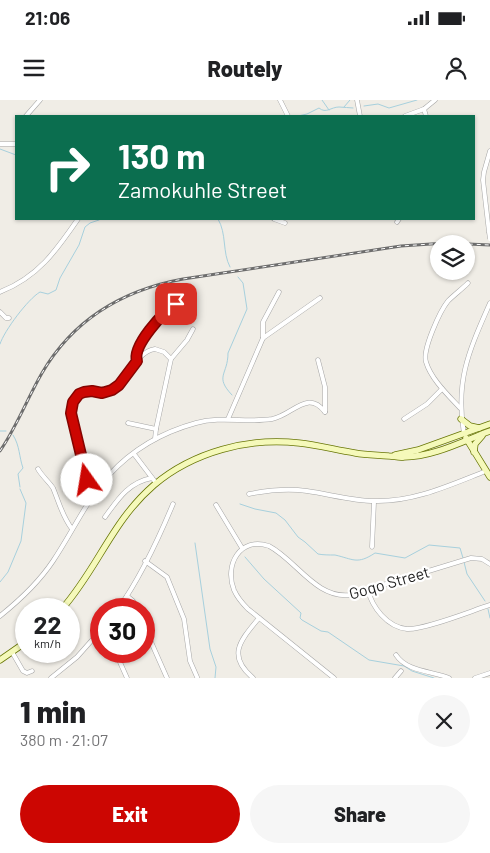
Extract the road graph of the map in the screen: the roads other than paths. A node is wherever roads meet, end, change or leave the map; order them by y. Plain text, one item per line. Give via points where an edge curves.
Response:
1 (40, 100) edge
2 (280, 100) edge
3 (357, 100) edge
4 (434, 100) edge
5 (424, 108) junction
6 (27, 115) edge
7 (288, 115) edge
8 (360, 115) edge
9 (407, 115) edge
10 (426, 115) edge
11 (0, 144) edge
12 (15, 144) edge
13 (490, 152) edge
14 (77, 220) edge
15 (277, 220) edge
16 (285, 223) dead end
17 (489, 232) edge
18 (490, 239) edge
19 (468, 283) dead end
20 (0, 292) edge
21 (279, 292) dead end
22 (320, 298) dead end
23 (181, 303) dead end
24 (490, 303) edge
25 (0, 312) edge
26 (9, 318) dead end
27 (193, 329) dead end
28 (263, 338) junction
29 (171, 359) junction
30 (318, 360) dead end
31 (137, 361) junction
32 (442, 389) junction
33 (460, 408) junction
34 (404, 418) dead end
35 (228, 419) junction
36 (461, 419) junction
37 (128, 423) dead end
38 (490, 424) edge
39 (480, 428) junction
40 (156, 429) junction
41 (490, 431) edge
42 (465, 437) junction
43 (155, 439) junction
44 (474, 452) junction
45 (134, 454) junction
46 (38, 469) dead end
47 (486, 471) junction
48 (490, 477) edge
49 (152, 478) junction
50 (156, 483) junction
51 (249, 494) dead end
52 (91, 498) junction
53 (374, 502) junction
54 (173, 504) dead end
55 (216, 505) dead end
56 (105, 518) dead end
57 (72, 529) junction
58 (242, 548) junction
59 (372, 548) dead end
60 (145, 562) junction
61 (490, 564) edge
62 (368, 590) junction
63 (127, 596) joint
64 (70, 598) edge
65 (129, 598) edge
66 (490, 606) edge
67 (0, 616) edge
68 (259, 618) junction
69 (90, 642) edge
70 (15, 650) edge
71 (155, 651) edge
72 (12, 652) junction
73 (396, 655) dead end
74 (0, 660) edge
75 (120, 663) edge
76 (32, 671) dead end
77 (401, 671) dead end
78 (490, 673) edge
79 (197, 677) edge
80 (51, 678) edge
81 (127, 678) edge
82 (167, 678) edge
83 (253, 678) edge
84 (334, 678) edge
85 (395, 678) edge
86 (449, 678) edge
87 (475, 678) edge

1 - 6 street
2 - 7 street
3 - 8 street
4 - 5 street
5 - 9 street
5 - 10 street
11 - 12 street
13 - 17 street via 483,180
14 - 20 street via 41,266 20,284
15 - 16 street
17 - 18 street, bridge
19 - 32 street via 445,306 426,348 426,362
21 - 28 street via 263,322
22 - 28 street
23 - 31 street via 167,310 148,331 137,350
24 - 33 street via 466,361
25 - 26 street
27 - 29 street
28 - 35 street
29 - 31 street via 155,349
29 - 40 street
30 - 35 street via 325,412 310,402 273,418
31 - 52 street via 112,390 79,394 74,399 72,419
32 - 33 street
32 - 34 street via 427,404
33 - 36 street
35 - 43 street via 197,423
36 - 39 street
36 - 42 street
37 - 40 street
38 - 39 street
39 - 42 street
40 - 43 street
41 - 42 street
41 - 44 street via 477,441
42 - 44 street
42 - 50 street via 390,456 357,454 300,443 259,442 200,457
43 - 45 street
44 - 47 street
45 - 49 street
45 - 52 street via 108,476
46 - 57 street via 52,487 63,516
47 - 48 street
47 - 53 street via 426,494
49 - 50 street
49 - 56 street via 129,487
50 - 64 street via 120,521
51 - 53 street via 285,489
52 - 57 street
53 - 59 street
54 - 60 street
55 - 58 street
57 - 67 street via 36,583
58 - 62 street, Goqo Street via 259,544 269,546 318,586 333,594 350,595
58 - 68 street via 232,564 232,584 238,598
60 - 63 street
60 - 79 street via 164,574 172,588 184,619 190,661
61 - 62 street, Goqo Street via 471,558
62 - 66 street via 378,611 406,629
63 - 65 street
68 - 83 street via 238,650 240,662
68 - 84 street
69 - 80 street
70 - 72 street
71 - 82 street
72 - 74 street
72 - 76 street via 24,671
73 - 86 street via 400,661 414,668
75 - 81 street
77 - 85 street
78 - 87 street

